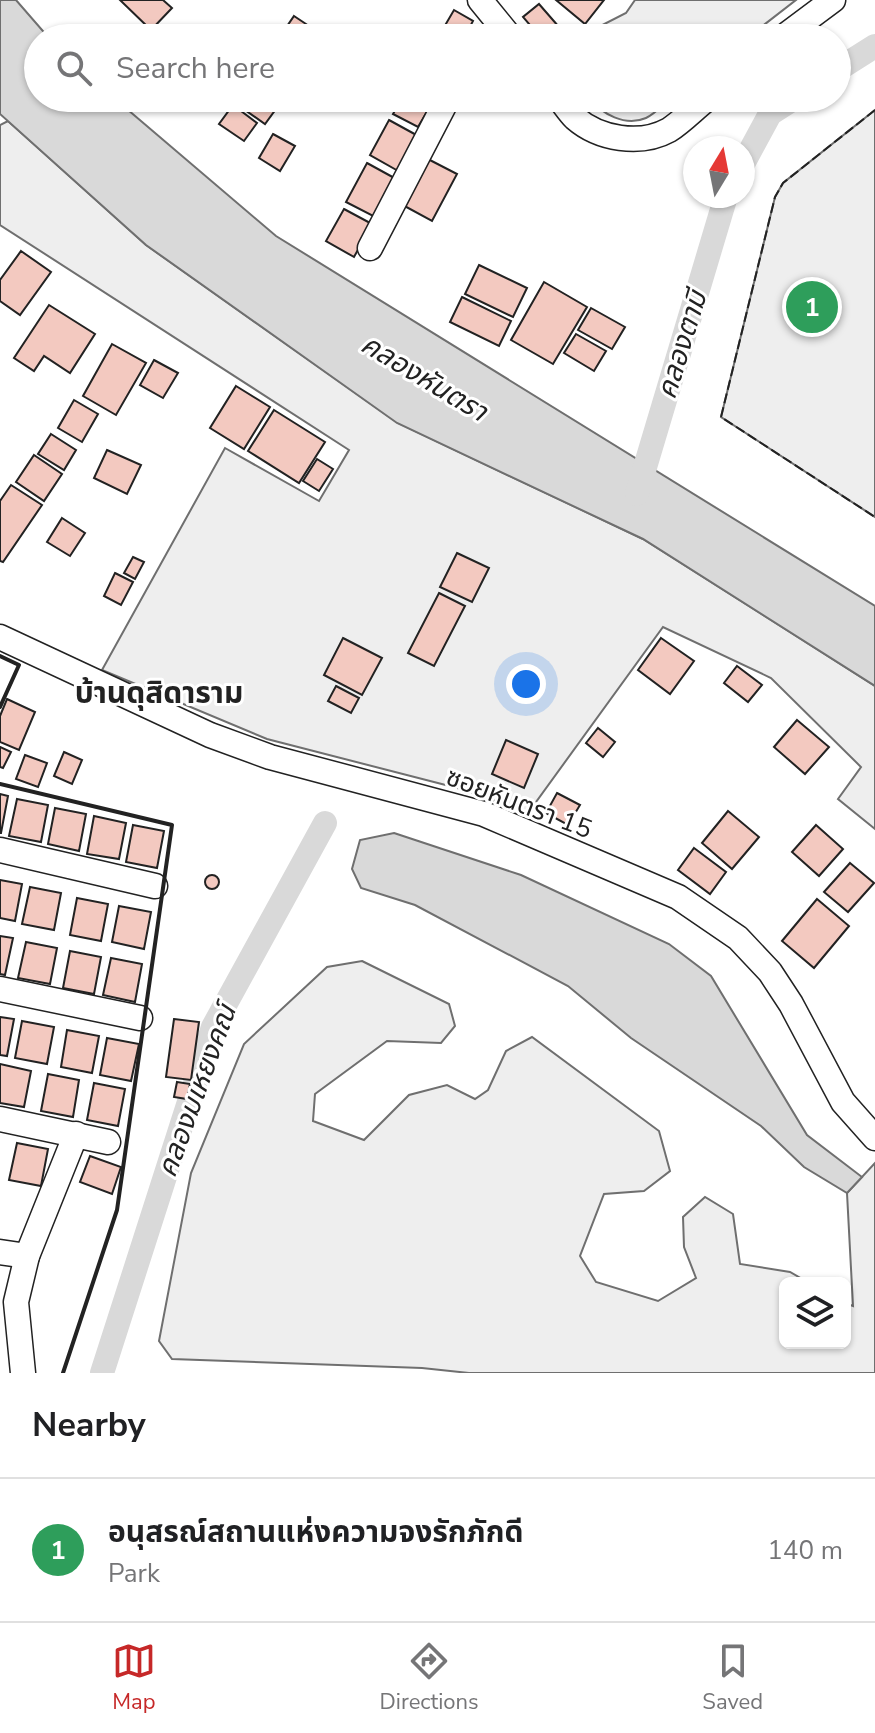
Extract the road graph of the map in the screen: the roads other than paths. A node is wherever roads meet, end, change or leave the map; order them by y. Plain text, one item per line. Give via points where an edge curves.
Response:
1 (833, 0) edge
2 (801, 24) edge
3 (441, 112) edge
4 (570, 112) edge
5 (690, 112) edge
6 (370, 248) dead end
7 (0, 637) edge
8 (0, 850) edge
9 (155, 886) dead end
10 (0, 989) edge
11 (140, 1018) dead end
12 (0, 1119) edge
13 (76, 1134) junction
14 (875, 1138) edge
15 (108, 1142) dead end
16 (0, 1252) edge
17 (27, 1256) junction
18 (23, 1373) edge

1 - 2 street
3 - 6 street
4 - 5 street via 595,131 619,139 668,130
7 - 14 street, ซอยหันตรา 15 via 210,735 270,757 484,814 678,897 738,938 770,972 843,1102
8 - 9 street
10 - 11 street
12 - 13 street
13 - 15 street
13 - 17 street
16 - 17 street
17 - 18 street via 16,1302

